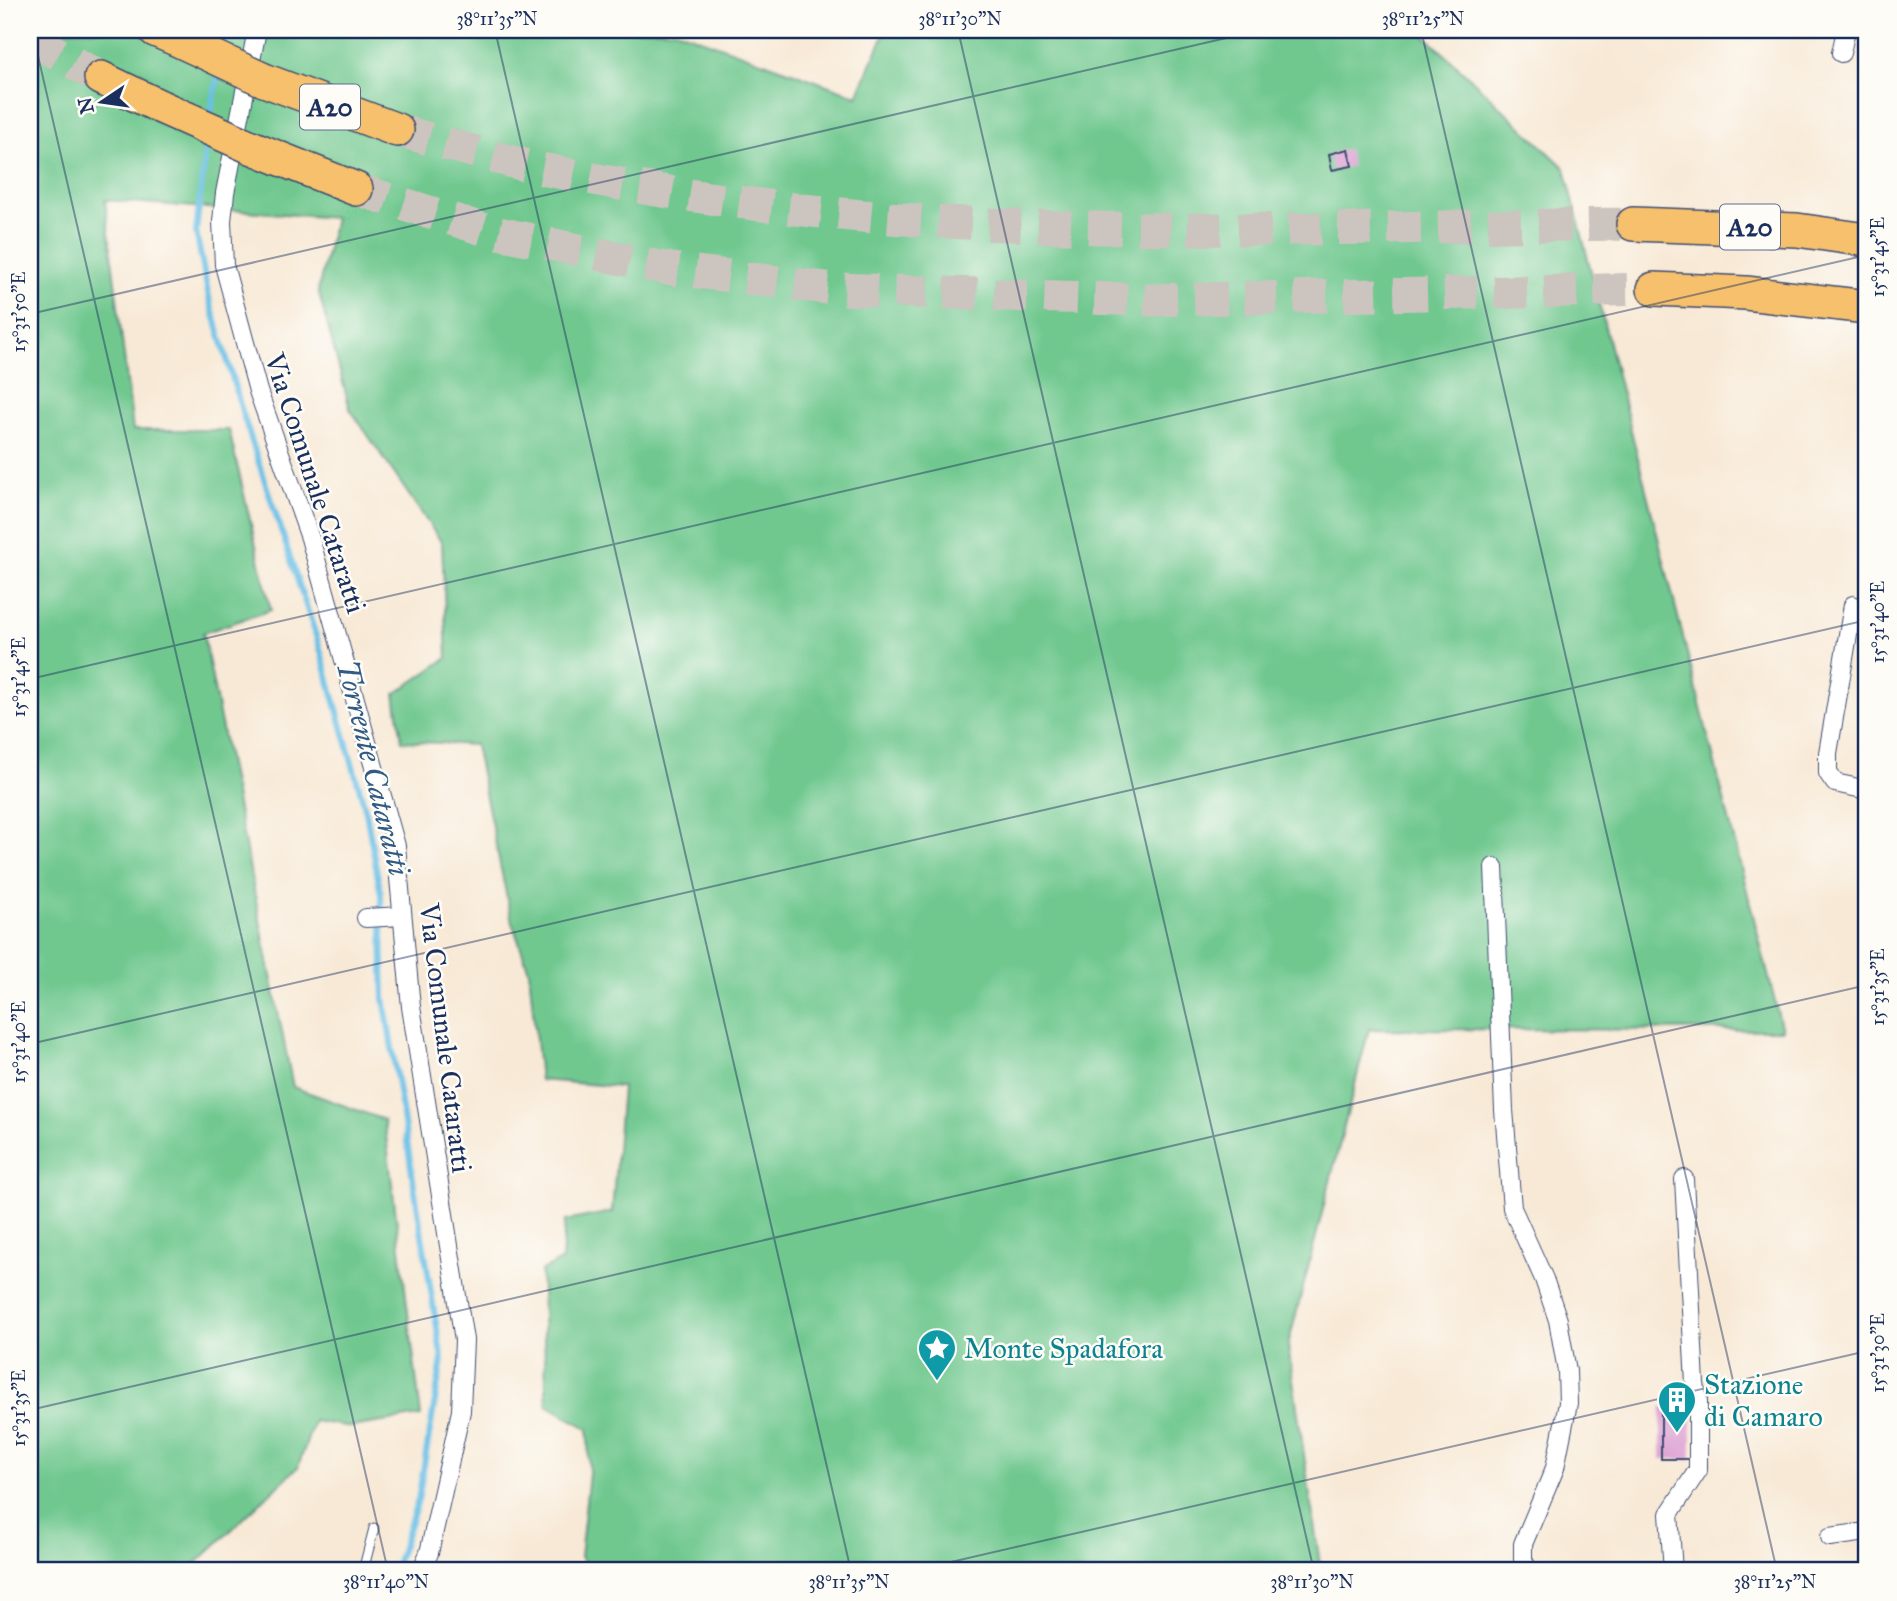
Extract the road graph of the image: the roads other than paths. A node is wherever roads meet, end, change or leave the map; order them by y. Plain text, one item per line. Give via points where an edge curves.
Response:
1 (257, 30) edge
2 (1846, 30) edge
3 (165, 35) edge
4 (1841, 53) dead end
5 (101, 78) tunnel mouth
6 (397, 130) tunnel mouth
7 (356, 189) tunnel mouth
8 (1633, 224) tunnel mouth
9 (1867, 240) edge
10 (1654, 289) tunnel mouth
11 (1867, 307) edge
12 (1853, 605) dead end
13 (1867, 790) edge
14 (1494, 867) dead end
15 (402, 916) junction
16 (366, 918) dead end
17 (1684, 1179) dead end
18 (374, 1528) dead end
19 (1867, 1532) edge
20 (1830, 1537) dead end
21 (363, 1571) edge
22 (422, 1571) edge
23 (1528, 1571) edge
24 (1673, 1571) edge

1 - 15 street, Via Comunale Cataratti via 225,193 222,221 227,284 258,391 310,538 362,720 396,846
2 - 4 street
3 - 6 highway, A20, bridge via 264,80
5 - 7 highway, A20, bridge
8 - 9 highway, A20 via 1797,230
10 - 11 highway via 1746,293
12 - 13 street via 1828,773 1835,782
14 - 23 street via 1512,1208 1551,1298 1567,1371 1568,1403 1555,1468 1522,1544
15 - 16 street
15 - 22 street, Via Comunale Cataratti via 411,1007 464,1340 461,1411
17 - 24 street via 1698,1471 1669,1514
18 - 21 lane
19 - 20 street

